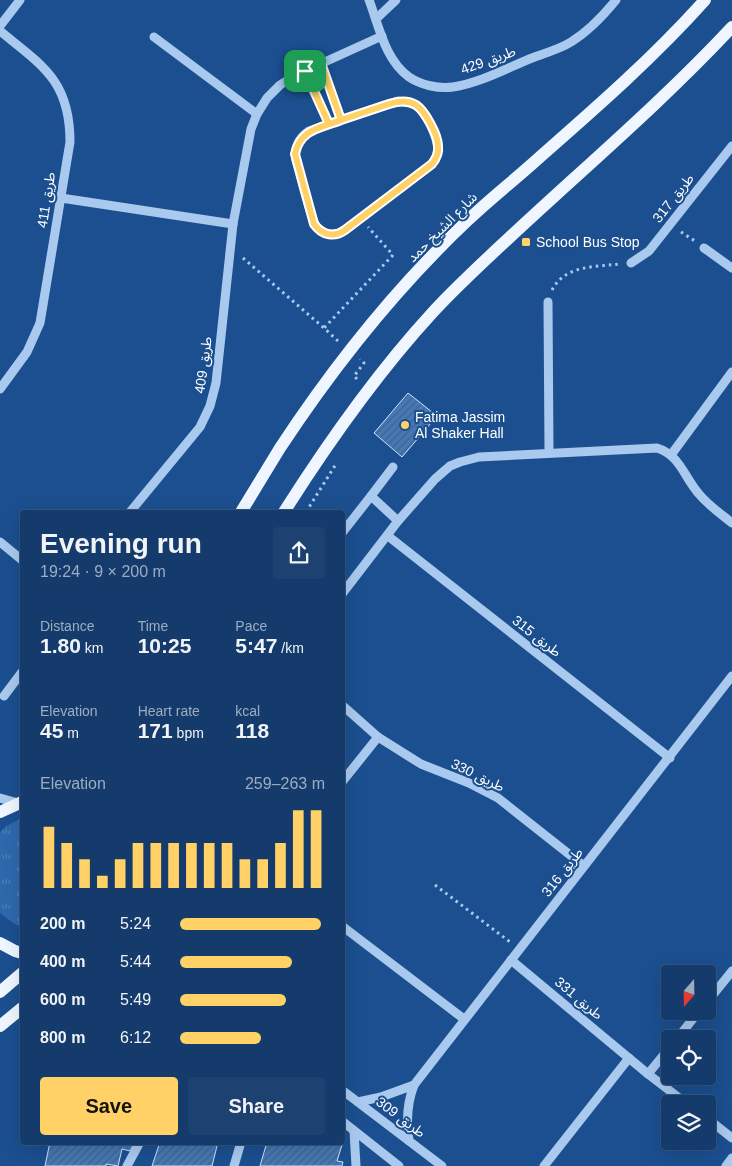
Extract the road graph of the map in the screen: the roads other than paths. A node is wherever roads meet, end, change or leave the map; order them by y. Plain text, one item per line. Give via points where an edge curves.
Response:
1 (20, 0) edge
2 (369, 0) edge
3 (396, 0) edge
4 (616, 0) edge
5 (706, 0) edge
6 (376, 20) junction
7 (0, 26) edge
8 (732, 27) edge
9 (0, 31) edge
10 (382, 36) junction
11 (154, 37) dead end
12 (321, 63) junction
13 (305, 71) junction
14 (257, 114) junction
15 (341, 120) junction
16 (329, 124) junction
17 (732, 146) edge
18 (60, 198) junction
19 (233, 224) junction
20 (704, 248) road end
21 (631, 263) road end
22 (732, 268) edge
23 (548, 302) road end
24 (732, 372) edge
25 (0, 388) edge
26 (550, 453) junction
27 (671, 455) junction
28 (393, 467) dead end
29 (371, 496) junction
30 (132, 510) edge
31 (242, 510) edge
32 (285, 510) edge
33 (398, 521) junction
34 (732, 523) edge
35 (345, 529) edge
36 (388, 536) junction
37 (0, 542) edge
38 (20, 558) edge
39 (345, 590) edge
40 (20, 675) edge
41 (732, 676) edge
42 (4, 696) dead end
43 (345, 708) edge
44 (378, 737) junction
45 (670, 758) junction
46 (345, 778) edge
47 (0, 798) edge
48 (20, 803) edge
49 (0, 812) edge
50 (584, 866) junction
51 (345, 928) edge
52 (0, 943) edge
53 (20, 952) edge
54 (511, 960) junction
55 (732, 971) edge
56 (20, 975) edge
57 (716, 991) edge
58 (0, 992) edge
59 (20, 1010) edge
60 (464, 1019) junction
61 (692, 1020) edge
62 (0, 1026) edge
63 (684, 1030) edge
64 (629, 1058) junction
65 (661, 1058) edge
66 (648, 1074) junction
67 (414, 1085) junction
68 (345, 1092) edge
69 (675, 1095) edge
70 (358, 1102) junction
71 (345, 1124) edge
72 (716, 1125) edge
73 (354, 1131) junction
74 (732, 1138) edge
75 (410, 1141) junction
76 (138, 1145) edge
77 (240, 1145) edge
78 (732, 1158) edge
79 (396, 1164) edge
80 (127, 1166) edge
81 (234, 1166) edge
82 (356, 1166) edge
83 (382, 1166) edge
84 (442, 1166) edge
85 (544, 1166) edge
86 (726, 1166) edge

1 - 7 street
2 - 6 street, طريق 429
3 - 6 street
4 - 10 street, طريق 429 via 605,14 570,42 479,80 453,87 423,84 410,78 390,56
5 - 31 main road, شارع الشيخ حمد via 580,122 467,220 403,288 360,338 316,398 280,448
6 - 10 street, طريق 429
8 - 32 main road via 706,56 434,311 350,412
9 - 18 street, طريق 411 via 44,67 57,83 65,101 70,121 70,142
10 - 12 street, طريق 409
11 - 14 street
12 - 13 street, طريق 409
12 - 15 street
13 - 14 street, طريق 409 via 280,85
13 - 16 street
14 - 19 street, طريق 409 via 251,129
15 - 16 street
15 - 16 street via 398,101 407,102 423,111 438,146 432,164 334,235 323,232 314,224 295,154 304,135
17 - 21 street, طريق 317 via 649,251
18 - 19 street
18 - 25 street, طريق 411 via 40,323 27,352
19 - 30 street, طريق 409 via 216,383 210,406 200,427
20 - 22 street
23 - 26 street
24 - 27 street
26 - 27 street via 649,448
26 - 33 street via 479,456 460,462 435,479
27 - 34 street via 700,496
28 - 29 street
29 - 33 street
29 - 35 street
33 - 36 street
36 - 39 street
36 - 45 street, طريق 315
37 - 38 street
40 - 42 street
41 - 45 street, طريق 316
43 - 44 street, طريق 330
44 - 46 street
44 - 50 street, طريق 330 via 421,764 498,798
45 - 50 street, طريق 316
47 - 48 street
48 - 49 main road
50 - 54 street, طريق 316
51 - 60 street
52 - 53 main road
54 - 60 street, طريق 316
54 - 64 street, طريق 331
55 - 57 street
56 - 58 main road
59 - 62 main road
60 - 67 street, طريق 316
61 - 63 street
64 - 66 street, طريق 331
64 - 85 street
65 - 66 street
66 - 69 street, طريق 331
67 - 70 street
67 - 75 street, طريق 316 via 408,1107
68 - 70 street, طريق 309
70 - 75 street, طريق 309
71 - 73 street
72 - 74 street
73 - 79 street
73 - 82 street
75 - 84 street, طريق 309
76 - 80 street
77 - 81 street
78 - 86 street
79 - 83 street

